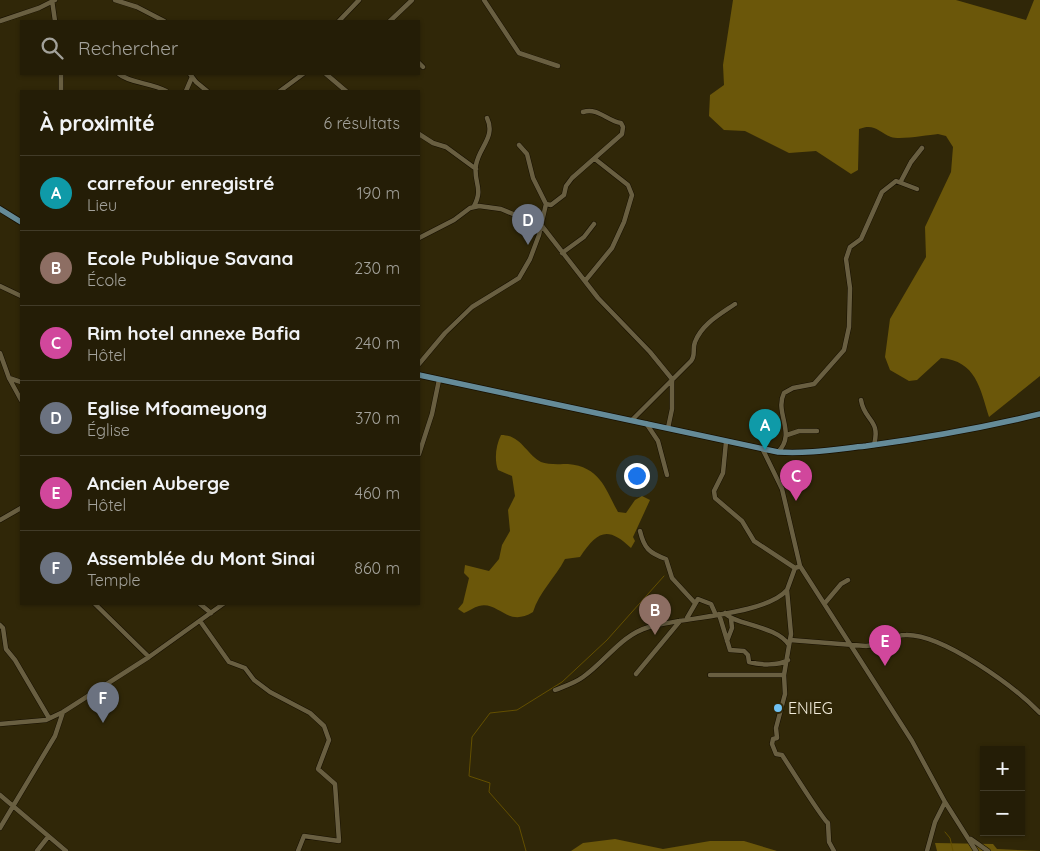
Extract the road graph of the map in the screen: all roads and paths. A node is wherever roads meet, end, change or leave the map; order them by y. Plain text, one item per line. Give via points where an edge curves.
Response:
1 (115, 0) edge
2 (360, 0) edge
3 (412, 0) edge
4 (484, 0) edge
5 (53, 1) edge
6 (55, 20) edge
7 (162, 20) edge
8 (340, 20) edge
9 (391, 20) edge
10 (0, 21) edge
11 (420, 64) edge
12 (558, 66) dead end
13 (423, 67) dead end
14 (61, 75) edge
15 (121, 75) edge
16 (191, 75) edge
17 (302, 75) edge
18 (327, 75) edge
19 (61, 90) edge
20 (164, 90) edge
21 (186, 90) edge
22 (206, 90) edge
23 (281, 90) edge
24 (345, 90) edge
25 (583, 112) dead end
26 (487, 118) dead end
27 (420, 135) edge
28 (519, 145) dead end
29 (922, 148) dead end
30 (595, 159) junction
31 (476, 169) junction
32 (902, 181) junction
33 (917, 189) dead end
34 (546, 204) junction
35 (474, 206) junction
36 (0, 209) edge
37 (20, 221) edge
38 (594, 224) dead end
39 (542, 226) junction
40 (420, 237) edge
41 (562, 253) junction
42 (585, 281) junction
43 (0, 286) edge
44 (20, 296) edge
45 (734, 304) dead end
46 (1, 355) edge
47 (420, 363) edge
48 (0, 366) edge
49 (0, 371) edge
50 (420, 375) edge
51 (8, 376) junction
52 (672, 379) junction
53 (439, 380) junction
54 (20, 382) edge
55 (20, 398) edge
56 (861, 400) dead end
57 (1040, 414) edge
58 (632, 420) junction
59 (644, 422) junction
60 (668, 428) junction
61 (817, 431) dead end
62 (787, 435) junction
63 (726, 442) junction
64 (874, 444) junction
65 (763, 450) junction
66 (420, 451) edge
67 (778, 452) junction
68 (668, 475) dead end
69 (20, 509) edge
70 (0, 520) edge
71 (640, 531) dead end
72 (797, 567) junction
73 (848, 580) dead end
74 (787, 590) junction
75 (694, 602) junction
76 (825, 604) junction
77 (96, 605) edge
78 (201, 605) edge
79 (222, 605) edge
80 (211, 613) junction
81 (720, 613) junction
82 (687, 618) junction
83 (732, 619) junction
84 (200, 621) junction
85 (680, 621) junction
86 (0, 625) edge
87 (727, 641) junction
88 (789, 642) junction
89 (852, 644) junction
90 (149, 657) junction
91 (788, 660) junction
92 (636, 674) dead end
93 (710, 675) dead end
94 (784, 675) junction
95 (555, 690) dead end
96 (63, 712) junction
97 (1040, 713) edge
98 (49, 718) junction
99 (0, 724) edge
100 (0, 795) edge
101 (944, 802) junction
102 (13, 806) junction
103 (0, 828) edge
104 (48, 837) junction
105 (968, 837) junction
106 (36, 851) edge
107 (66, 851) edge
108 (298, 851) edge
109 (834, 851) edge
110 (927, 851) edge
111 (976, 851) edge
112 (988, 851) edge

1 - 7 street
2 - 8 street
3 - 9 street
4 - 12 street via 519,53
5 - 6 street
5 - 10 street
11 - 13 street
14 - 19 street
15 - 20 street
16 - 21 street
16 - 22 street
17 - 23 street
18 - 24 street
25 - 30 street via 598,112 623,126 620,138 615,138
26 - 31 street via 490,132
27 - 31 street via 446,147
28 - 34 street via 527,154 533,178
29 - 32 street
30 - 34 street via 568,182 564,195 551,205
30 - 42 street via 628,185 632,195 612,248
31 - 35 street via 480,189
32 - 33 street
32 - 62 street via 891,182 882,192 860,239 847,254 849,328 844,350 814,384 786,390 782,396
34 - 39 street
35 - 39 street via 501,209
35 - 40 street
36 - 37 main road
38 - 41 street via 584,237
39 - 41 street
39 - 47 street via 519,278 472,307
41 - 42 street
42 - 52 street
43 - 44 street
45 - 52 street via 703,328 694,345 694,358
46 - 48 street
46 - 51 street
49 - 51 street
50 - 53 main road
51 - 54 street
51 - 55 street
52 - 58 street
52 - 60 street via 673,398
53 - 58 main road
53 - 66 street
56 - 64 street via 862,409 876,425
57 - 64 main road via 960,432
58 - 59 main road
59 - 60 main road
59 - 68 street via 658,441
60 - 63 main road
61 - 62 street
62 - 67 street
63 - 65 main road
63 - 72 street via 723,476 714,491 715,498 742,521 754,541
64 - 67 main road via 810,452
65 - 67 main road
65 - 72 street via 782,489
69 - 70 street
71 - 75 street via 644,546 651,553 666,558 672,578
72 - 74 street
72 - 76 street
73 - 76 street
74 - 81 street via 765,605
74 - 88 street
75 - 81 street via 707,601
75 - 82 street
76 - 89 street
77 - 90 street
78 - 80 street
79 - 80 street
80 - 84 street
81 - 82 street
81 - 83 street
81 - 87 street
82 - 85 street
83 - 87 street
83 - 88 street via 756,625
84 - 90 street
84 - 108 street via 229,662 245,668 270,692 310,713 328,734 329,740 318,768 335,784 339,841 304,836
85 - 92 street
85 - 95 street via 641,629 584,677
86 - 98 street via 6,649 16,660
87 - 91 street via 730,650 744,650 749,662 782,664
88 - 89 street
88 - 91 street
89 - 97 street via 875,645 890,637 907,635 922,638 960,654 990,672
89 - 101 street via 912,741
90 - 96 street
91 - 94 street
93 - 94 street
94 - 109 street via 785,694 776,728 777,738 772,744 776,754 782,755 811,796 821,817 828,822 829,842
96 - 98 street
96 - 102 street via 55,736
98 - 99 street via 26,724
100 - 102 street
101 - 105 street
101 - 110 street
102 - 103 street
102 - 104 street
104 - 106 street
104 - 107 street
105 - 111 street
105 - 112 street

